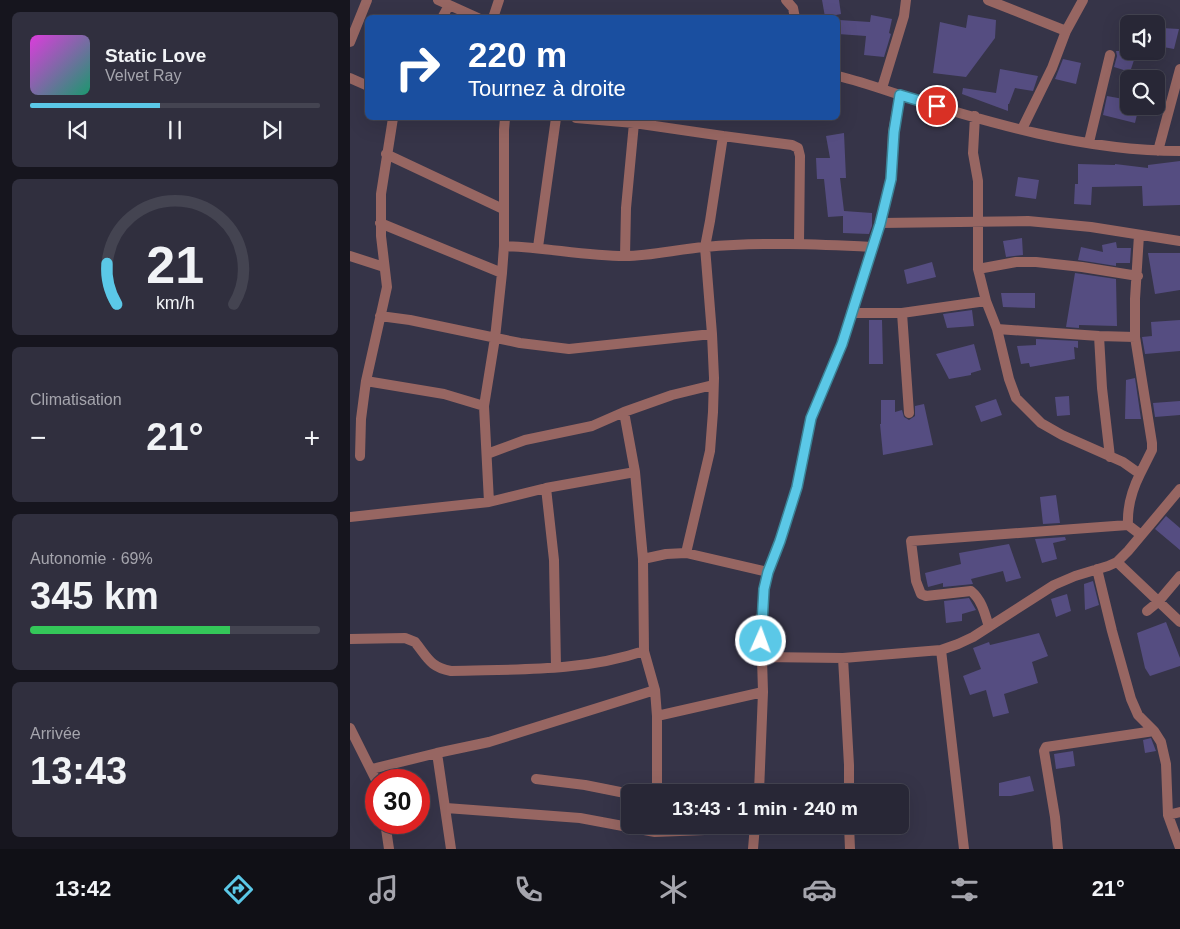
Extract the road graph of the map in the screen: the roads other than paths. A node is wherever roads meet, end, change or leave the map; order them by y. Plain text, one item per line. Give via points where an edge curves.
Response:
1 (368, 0) edge
2 (438, 0) edge
3 (499, 0) edge
4 (786, 0) edge
5 (906, 0) edge
6 (988, 0) edge
7 (1083, 0) edge
8 (449, 6) junction
9 (444, 15) edge
10 (471, 15) edge
11 (494, 15) edge
12 (794, 15) edge
13 (1066, 31) junction
14 (350, 42) edge
15 (1110, 55) dead end
16 (1180, 69) edge
17 (840, 77) edge
18 (350, 78) edge
19 (365, 85) edge
20 (882, 88) junction
21 (900, 95) junction
22 (975, 116) junction
23 (393, 120) edge
24 (505, 120) edge
25 (556, 120) edge
26 (599, 120) edge
27 (634, 123) junction
28 (1022, 129) junction
29 (723, 136) junction
30 (1089, 142) junction
31 (1158, 151) junction
32 (1180, 151) edge
33 (386, 154) junction
34 (503, 209) junction
35 (977, 221) junction
36 (380, 223) junction
37 (880, 224) junction
38 (1139, 236) junction
39 (1180, 241) edge
40 (799, 244) junction
41 (504, 246) junction
42 (538, 247) junction
43 (705, 247) junction
44 (872, 247) junction
45 (350, 256) edge
46 (624, 256) junction
47 (384, 266) junction
48 (978, 269) junction
49 (502, 273) junction
50 (1138, 276) junction
51 (986, 301) junction
52 (851, 313) junction
53 (902, 313) junction
54 (380, 316) junction
55 (997, 329) junction
56 (712, 334) junction
57 (1099, 336) junction
58 (1135, 337) junction
59 (495, 338) junction
60 (366, 381) junction
61 (713, 384) junction
62 (484, 406) junction
63 (624, 412) junction
64 (909, 413) dead end
65 (487, 454) junction
66 (360, 456) dead end
67 (1110, 457) junction
68 (634, 472) junction
69 (1140, 474) junction
70 (546, 488) junction
71 (1180, 488) edge
72 (489, 502) junction
73 (350, 517) edge
74 (1128, 525) junction
75 (1141, 536) junction
76 (686, 553) junction
77 (643, 559) junction
78 (1117, 562) junction
79 (1098, 569) junction
80 (768, 572) junction
81 (1180, 576) edge
82 (1158, 602) junction
83 (1147, 611) dead end
84 (1180, 622) edge
85 (989, 627) junction
86 (350, 639) edge
87 (941, 650) junction
88 (644, 651) junction
89 (761, 657) junction
90 (843, 658) junction
91 (556, 667) junction
92 (655, 690) junction
93 (764, 692) junction
94 (657, 716) junction
95 (1154, 731) junction
96 (351, 732) edge
97 (437, 753) junction
98 (372, 769) joint
99 (536, 779) dead end
100 (657, 784) edge
101 (759, 784) edge
102 (849, 784) edge
103 (621, 792) edge
104 (446, 808) junction
105 (1180, 812) edge
106 (1168, 815) junction
107 (621, 823) edge
108 (387, 834) edge
109 (754, 834) edge
110 (849, 834) edge
111 (1180, 848) edge
112 (389, 849) edge
113 (451, 849) edge
114 (753, 849) edge
115 (850, 849) edge
116 (964, 849) edge
117 (1058, 849) edge

1 - 14 street
2 - 8 street
3 - 11 street
4 - 12 street
5 - 20 street
6 - 13 street
7 - 13 street
8 - 9 street
8 - 10 street
13 - 28 street
15 - 30 street
16 - 31 street
17 - 20 street
18 - 19 street
20 - 21 street
21 - 22 street
21 - 37 street via 891,179
22 - 28 street
22 - 35 street via 972,153 978,181
23 - 33 street
24 - 34 street
25 - 42 street
26 - 27 street
27 - 29 street
27 - 46 street
28 - 30 street
29 - 40 street via 798,148
29 - 43 street
30 - 31 street
31 - 32 street
33 - 34 street
33 - 36 street
34 - 41 street
35 - 37 street
35 - 38 street via 1028,221
35 - 48 street
36 - 47 street
36 - 49 street
37 - 44 street
38 - 39 street
38 - 50 street
40 - 43 street
40 - 44 street
41 - 42 street
41 - 49 street
42 - 46 street
43 - 46 street
43 - 56 street
44 - 52 street
45 - 47 street
47 - 54 street via 387,287
48 - 50 street via 1036,262
48 - 51 street
49 - 59 street
50 - 58 street
51 - 53 street
51 - 55 street
52 - 53 street
52 - 80 street via 842,344 811,418 797,487
53 - 64 street
54 - 59 street
54 - 60 street
55 - 57 street
55 - 67 street via 1016,398 1041,423
56 - 59 street via 569,349
56 - 61 street
57 - 58 street
57 - 67 street
58 - 69 street via 1152,443 1152,450
59 - 62 street
60 - 62 street via 444,394
60 - 66 street
61 - 63 street
61 - 76 street via 710,451
62 - 65 street
63 - 65 street via 592,426 525,440
63 - 68 street
65 - 72 street
67 - 69 street
68 - 70 street
68 - 77 street
69 - 74 street via 1128,512
70 - 72 street
70 - 91 street via 554,560
71 - 75 street
72 - 73 street
74 - 75 street
74 - 85 street via 911,541 916,581 921,594 971,591 981,604
75 - 78 street
76 - 77 street
76 - 80 street
77 - 88 street
78 - 79 street
78 - 82 street
79 - 85 street via 1054,585
79 - 95 street via 1131,699 1138,715
80 - 89 street via 761,625
81 - 82 street
82 - 83 street
82 - 84 street
85 - 87 street
86 - 91 street via 405,638 415,642 433,665 451,672
87 - 90 street
87 - 116 street
88 - 91 street via 582,666
88 - 92 street
89 - 90 street
89 - 93 street
90 - 102 street
92 - 94 street
92 - 97 street via 489,742
93 - 94 street
93 - 101 street
94 - 100 street
95 - 106 street via 1159,736 1166,764
95 - 117 street via 1046,747
96 - 98 street
97 - 98 street
97 - 104 street
99 - 103 street
104 - 107 street
104 - 113 street
105 - 106 street
106 - 111 street
108 - 112 street
109 - 114 street
110 - 115 street

